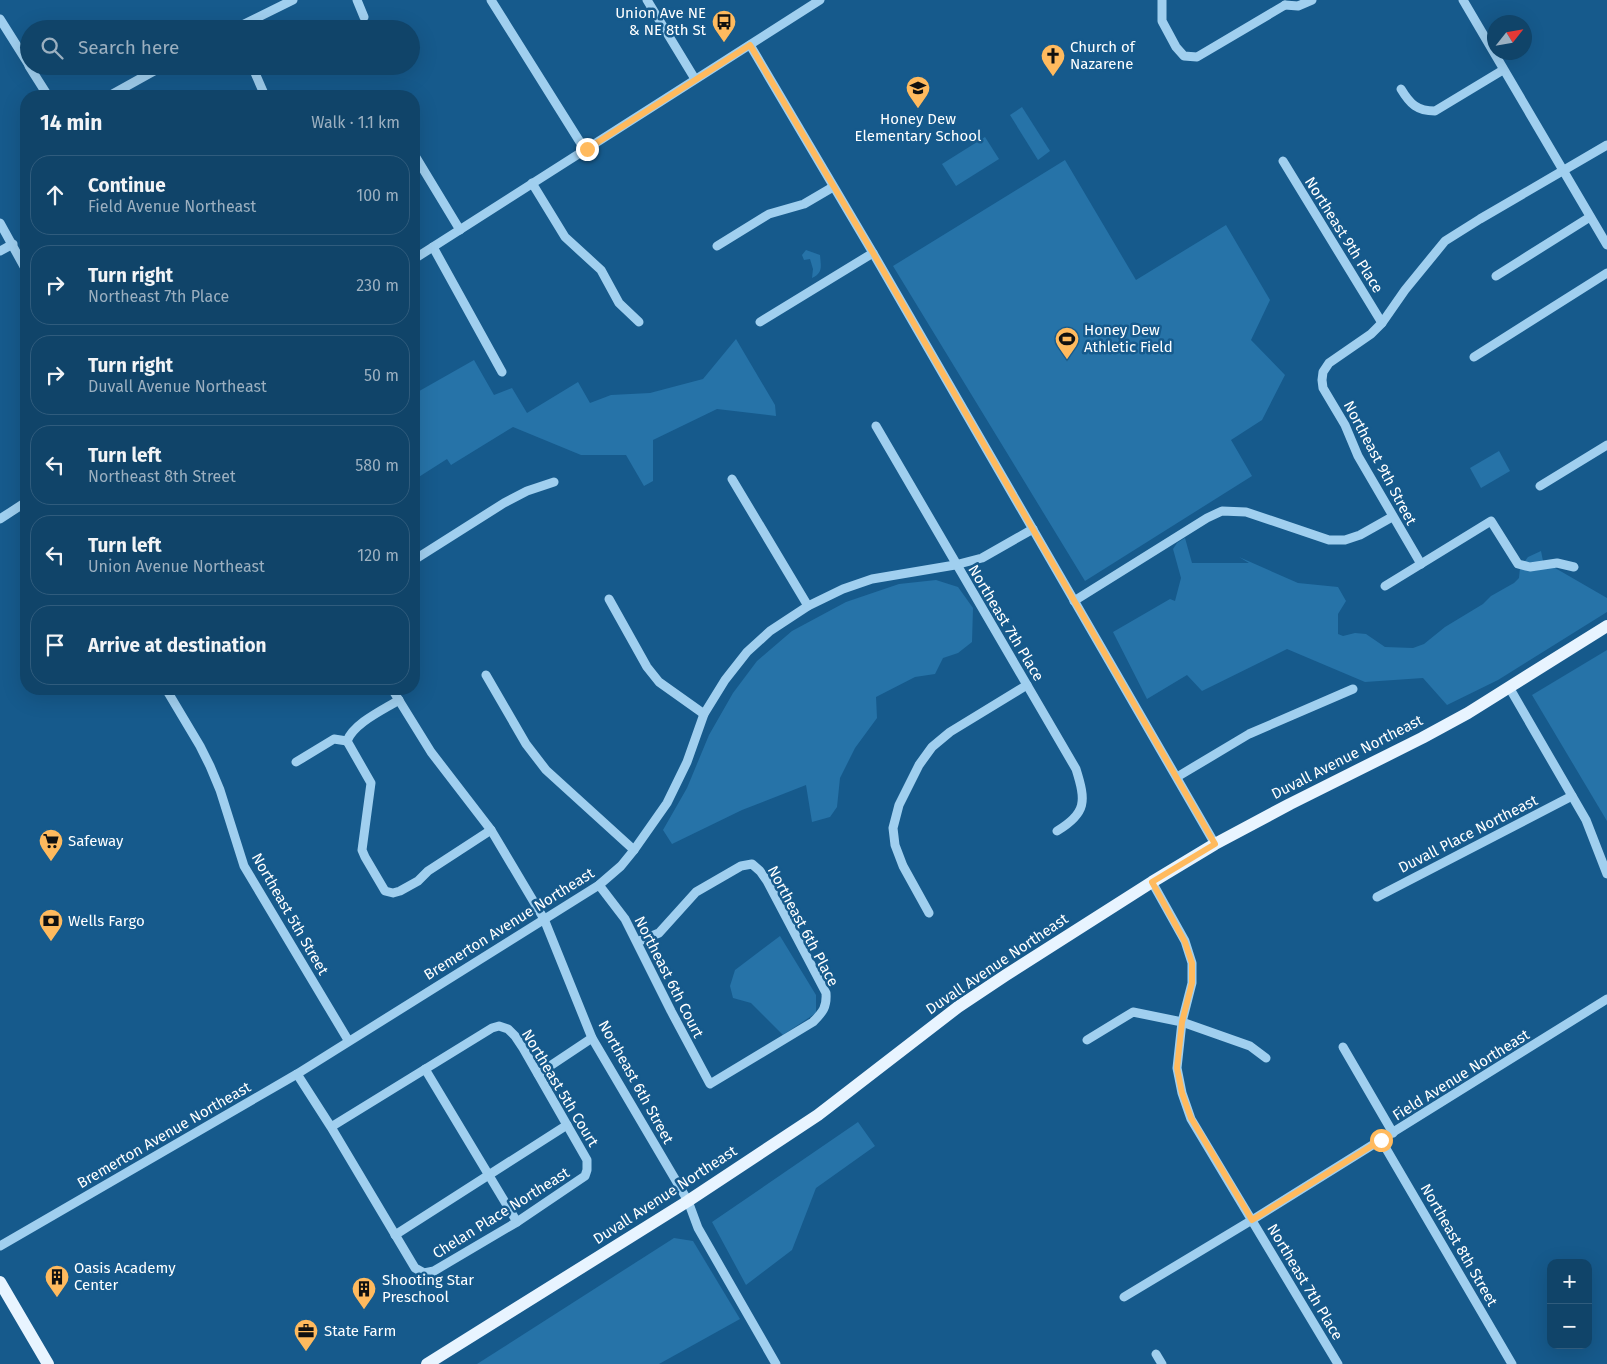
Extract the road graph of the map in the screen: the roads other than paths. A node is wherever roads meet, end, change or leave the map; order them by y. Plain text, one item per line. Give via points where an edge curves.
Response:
1 (293, 0) edge
2 (357, 0) edge
3 (491, 0) edge
4 (647, 0) edge
5 (820, 0) edge
6 (1162, 0) edge
7 (1312, 0) edge
8 (1463, 0) edge
9 (1284, 2) edge
10 (364, 17) dead end
11 (252, 20) edge
12 (1, 23) edge
13 (750, 45) junction
14 (20, 52) edge
15 (1503, 70) junction
16 (35, 75) edge
17 (147, 75) edge
18 (256, 75) edge
19 (694, 79) junction
20 (44, 90) edge
21 (120, 90) edge
22 (262, 90) edge
23 (1400, 90) dead end
24 (1607, 144) edge
25 (585, 150) junction
26 (1283, 161) dead end
27 (420, 164) edge
28 (1562, 171) junction
29 (532, 183) junction
30 (833, 187) junction
31 (1590, 217) junction
32 (0, 223) edge
33 (460, 230) junction
34 (12, 244) junction
35 (1607, 245) edge
36 (717, 246) dead end
37 (433, 247) junction
38 (0, 251) edge
39 (873, 253) junction
40 (420, 255) edge
41 (20, 259) edge
42 (1607, 273) edge
43 (1496, 276) dead end
44 (640, 322) dead end
45 (760, 322) dead end
46 (1382, 323) junction
47 (1474, 358) dead end
48 (502, 372) dead end
49 (876, 426) dead end
50 (1607, 445) edge
51 (732, 479) dead end
52 (554, 482) dead end
53 (1540, 486) dead end
54 (20, 506) edge
55 (1392, 517) junction
56 (0, 519) edge
57 (1033, 529) junction
58 (420, 556) edge
59 (1421, 564) junction
60 (956, 565) junction
61 (1574, 567) dead end
62 (1384, 586) dead end
63 (609, 599) dead end
64 (1074, 601) junction
65 (808, 606) junction
66 (1607, 626) edge
67 (486, 676) dead end
68 (1027, 685) junction
69 (1508, 687) junction
70 (1353, 689) dead end
71 (170, 695) edge
72 (396, 695) edge
73 (399, 700) junction
74 (704, 714) junction
75 (347, 741) junction
76 (296, 762) dead end
77 (1177, 777) junction
78 (1572, 796) junction
79 (491, 830) junction
80 (1057, 832) dead end
81 (1215, 844) junction
82 (634, 850) junction
83 (1607, 874) edge
84 (1152, 882) junction
85 (599, 885) junction
86 (1377, 897) dead end
87 (929, 913) dead end
88 (544, 919) junction
89 (637, 942) junction
90 (1607, 999) edge
91 (1182, 1022) junction
92 (592, 1038) junction
93 (348, 1040) junction
94 (1087, 1040) dead end
95 (1344, 1047) dead end
96 (1266, 1058) dead end
97 (425, 1069) junction
98 (297, 1074) junction
99 (538, 1074) junction
100 (710, 1084) joint
101 (567, 1125) junction
102 (331, 1128) junction
103 (1393, 1133) junction
104 (1381, 1140) junction
105 (587, 1170) joint
106 (488, 1175) junction
107 (688, 1201) junction
108 (1252, 1220) junction
109 (517, 1222) junction
110 (395, 1235) junction
111 (0, 1246) edge
112 (0, 1282) edge
113 (1124, 1297) dead end
114 (1156, 1354) dead end
115 (48, 1364) edge
116 (427, 1364) edge
117 (776, 1364) edge
118 (1162, 1364) edge
119 (1338, 1364) edge
120 (1512, 1364) edge

1 - 11 street
2 - 10 street
3 - 25 street
4 - 19 street
5 - 13 street
6 - 9 street via 1162,21 1176,47 1184,56 1197,57
7 - 9 street via 1298,6
8 - 15 street
12 - 14 street
13 - 19 street
13 - 30 street
15 - 23 street via 1434,111 1416,108
15 - 28 street
16 - 20 street
17 - 21 street
18 - 22 street
19 - 25 street
24 - 28 street
25 - 29 street
26 - 46 street, Northeast 9th Place
27 - 33 street
28 - 31 street
28 - 46 street via 1445,241 1404,290
29 - 33 street
29 - 44 street via 565,237 602,270 619,303
30 - 36 street via 804,204 769,214
30 - 39 street
31 - 35 street
31 - 43 street
32 - 34 street
33 - 37 street
34 - 38 street
34 - 41 street
37 - 40 street
37 - 48 street
39 - 45 street
39 - 57 street
42 - 47 street
46 - 55 street, Northeast 9th Street via 1329,363 1322,380 1358,456
49 - 60 street, Northeast 7th Place
50 - 53 street
51 - 65 street
52 - 58 street via 526,491 504,503
54 - 56 street
55 - 59 street, Northeast 9th Street
55 - 64 street via 1360,535 1345,540 1329,540 1246,512 1222,511
57 - 60 street, Bremerton Avenue Northeast via 982,558
57 - 64 street
59 - 61 street via 1491,521 1518,564 1530,567 1558,563
59 - 62 street
60 - 65 street, Bremerton Avenue Northeast via 872,579
60 - 68 street, Northeast 7th Place
63 - 74 street via 647,667 659,682
64 - 77 street
65 - 74 street, Bremerton Avenue Northeast via 770,631 746,652
66 - 69 main road, Duvall Avenue Northeast
67 - 82 street via 526,744 546,770
68 - 80 street, Northeast 7th Place via 1076,770 1082,790 1081,808 1072,822
68 - 87 street via 950,732 932,747 899,804 893,828 895,845 902,866
69 - 78 street
69 - 81 main road, Duvall Avenue Northeast via 1422,738
70 - 77 street via 1249,734
71 - 93 street, Northeast 5th Street via 210,766 244,866
72 - 73 street, Northeast 6th Street
73 - 75 street via 350,732
73 - 79 street, Northeast 6th Street via 431,752
74 - 82 street, Bremerton Avenue Northeast via 668,803
75 - 76 street via 334,739
75 - 79 street via 371,784 362,850 385,890 400,891 418,881
77 - 81 street
78 - 83 street via 1586,820
78 - 86 street, Duvall Place Northeast
79 - 88 street, Northeast 6th Street
81 - 84 main road, Duvall Avenue Northeast
82 - 85 street, Bremerton Avenue Northeast
84 - 91 street, Northeast 7th Place via 1185,942 1192,963 1192,983
84 - 107 main road, Duvall Avenue Northeast via 966,1002 818,1115
85 - 88 street, Bremerton Avenue Northeast
85 - 89 street, Northeast 6th Court
88 - 92 street, Northeast 6th Street
88 - 93 street, Bremerton Avenue Northeast
89 - 100 street, Northeast 6th Court
89 - 100 street, Northeast 6th Place via 658,933 696,892 741,866 752,864 776,898 826,993 824,1012 814,1022
90 - 103 street, Field Avenue Northeast
91 - 94 street via 1133,1012
91 - 96 street via 1250,1046
91 - 108 street, Northeast 7th Place via 1177,1068 1182,1093 1191,1118
92 - 99 street
92 - 107 street, Northeast 6th Street
93 - 98 street, Bremerton Avenue Northeast
95 - 103 street
97 - 99 street, Northeast 5th Court via 500,1026 515,1036
97 - 102 street
97 - 106 street
98 - 102 street
98 - 111 street, Bremerton Avenue Northeast
99 - 101 street, Northeast 5th Court
101 - 105 street, Northeast 5th Court via 587,1160
101 - 106 street
102 - 110 street
103 - 104 street, Field Avenue Northeast
104 - 108 street, Field Avenue Northeast
104 - 120 street, Northeast 8th Street
105 - 109 street, Chelan Place Northeast via 585,1176
106 - 109 street
106 - 110 street
107 - 116 main road, Duvall Avenue Northeast
107 - 117 street, Northeast 6th Street via 698,1228
108 - 113 street, Field Avenue Northeast
108 - 119 street, Northeast 7th Place
109 - 110 street, Chelan Place Northeast via 434,1271 424,1272 415,1268
112 - 115 main road
114 - 118 street

